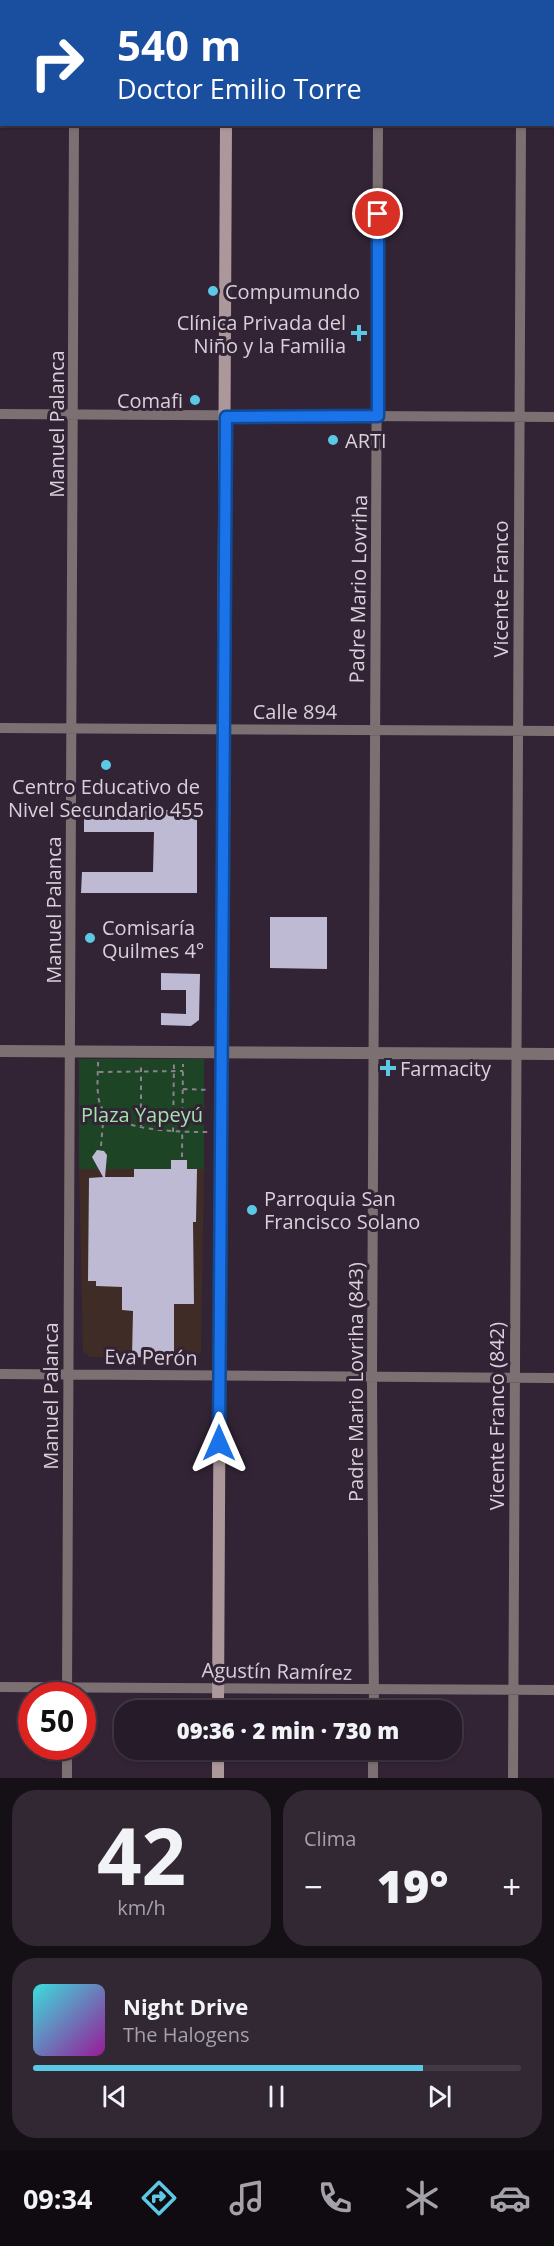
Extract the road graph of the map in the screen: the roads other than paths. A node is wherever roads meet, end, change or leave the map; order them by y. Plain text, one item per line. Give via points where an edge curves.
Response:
1 (74, 126) edge
2 (226, 126) edge
3 (378, 126) edge
4 (521, 126) edge
5 (0, 414) edge
6 (74, 415) junction
7 (378, 416) junction
8 (226, 417) junction
9 (519, 417) junction
10 (554, 417) edge
11 (0, 728) edge
12 (71, 728) junction
13 (223, 729) junction
14 (374, 729) junction
15 (517, 731) junction
16 (554, 731) edge
17 (70, 1050) junction
18 (0, 1051) edge
19 (222, 1052) junction
20 (373, 1054) junction
21 (518, 1054) junction
22 (554, 1054) edge
23 (0, 1374) edge
24 (68, 1374) junction
25 (219, 1376) junction
26 (515, 1377) junction
27 (372, 1378) junction
28 (554, 1378) edge
29 (67, 1682) edge
30 (0, 1687) edge
31 (18, 1688) edge
32 (219, 1688) junction
33 (96, 1690) edge
34 (374, 1690) junction
35 (513, 1690) junction
36 (554, 1690) edge
37 (219, 1700) edge
38 (374, 1700) edge
39 (67, 1760) edge
40 (218, 1760) edge
41 (373, 1760) edge
42 (67, 1778) edge
43 (218, 1778) edge
44 (373, 1778) edge
45 (513, 1778) edge

1 - 6 street, Manuel Palanca
2 - 8 main road
3 - 7 street, Padre Mario Lovriha
4 - 9 street, Vicente Franco
5 - 6 street
6 - 8 street
6 - 12 street, Manuel Palanca
7 - 8 street
7 - 9 street
7 - 14 street, Padre Mario Lovriha
8 - 13 main road
9 - 10 street
9 - 15 street, Vicente Franco
11 - 12 street, Calle 894
12 - 13 street, Calle 894
12 - 17 street, Manuel Palanca
13 - 14 street, Calle 894
13 - 19 main road
14 - 15 street, Calle 894
14 - 20 street, Padre Mario Lovriha
15 - 16 street, Calle 894
15 - 21 street, Vicente Franco
17 - 18 street
17 - 19 street
17 - 24 street, Manuel Palanca
19 - 20 street
19 - 25 main road
20 - 21 street
20 - 27 street, Padre Mario Lovriha (843)
21 - 22 street
21 - 26 street, Vicente Franco (842)
23 - 24 street, Eva Perón
24 - 25 street, Eva Perón
24 - 29 street, Manuel Palanca
25 - 27 street, Eva Perón
25 - 32 main road
26 - 27 street, Eva Perón
26 - 28 street, Eva Perón
26 - 35 street, Vicente Franco (842)
27 - 34 street, Padre Mario Lovriha (843)
30 - 31 street, Agustín Ramírez
32 - 33 street, Agustín Ramírez
32 - 34 street, Agustín Ramírez
32 - 37 main road
34 - 35 street, Agustín Ramírez
34 - 38 street, Padre Mario Lovriha (843)
35 - 36 street, Agustín Ramírez
35 - 45 street, Vicente Franco (842)
39 - 42 street
40 - 43 main road
41 - 44 street

